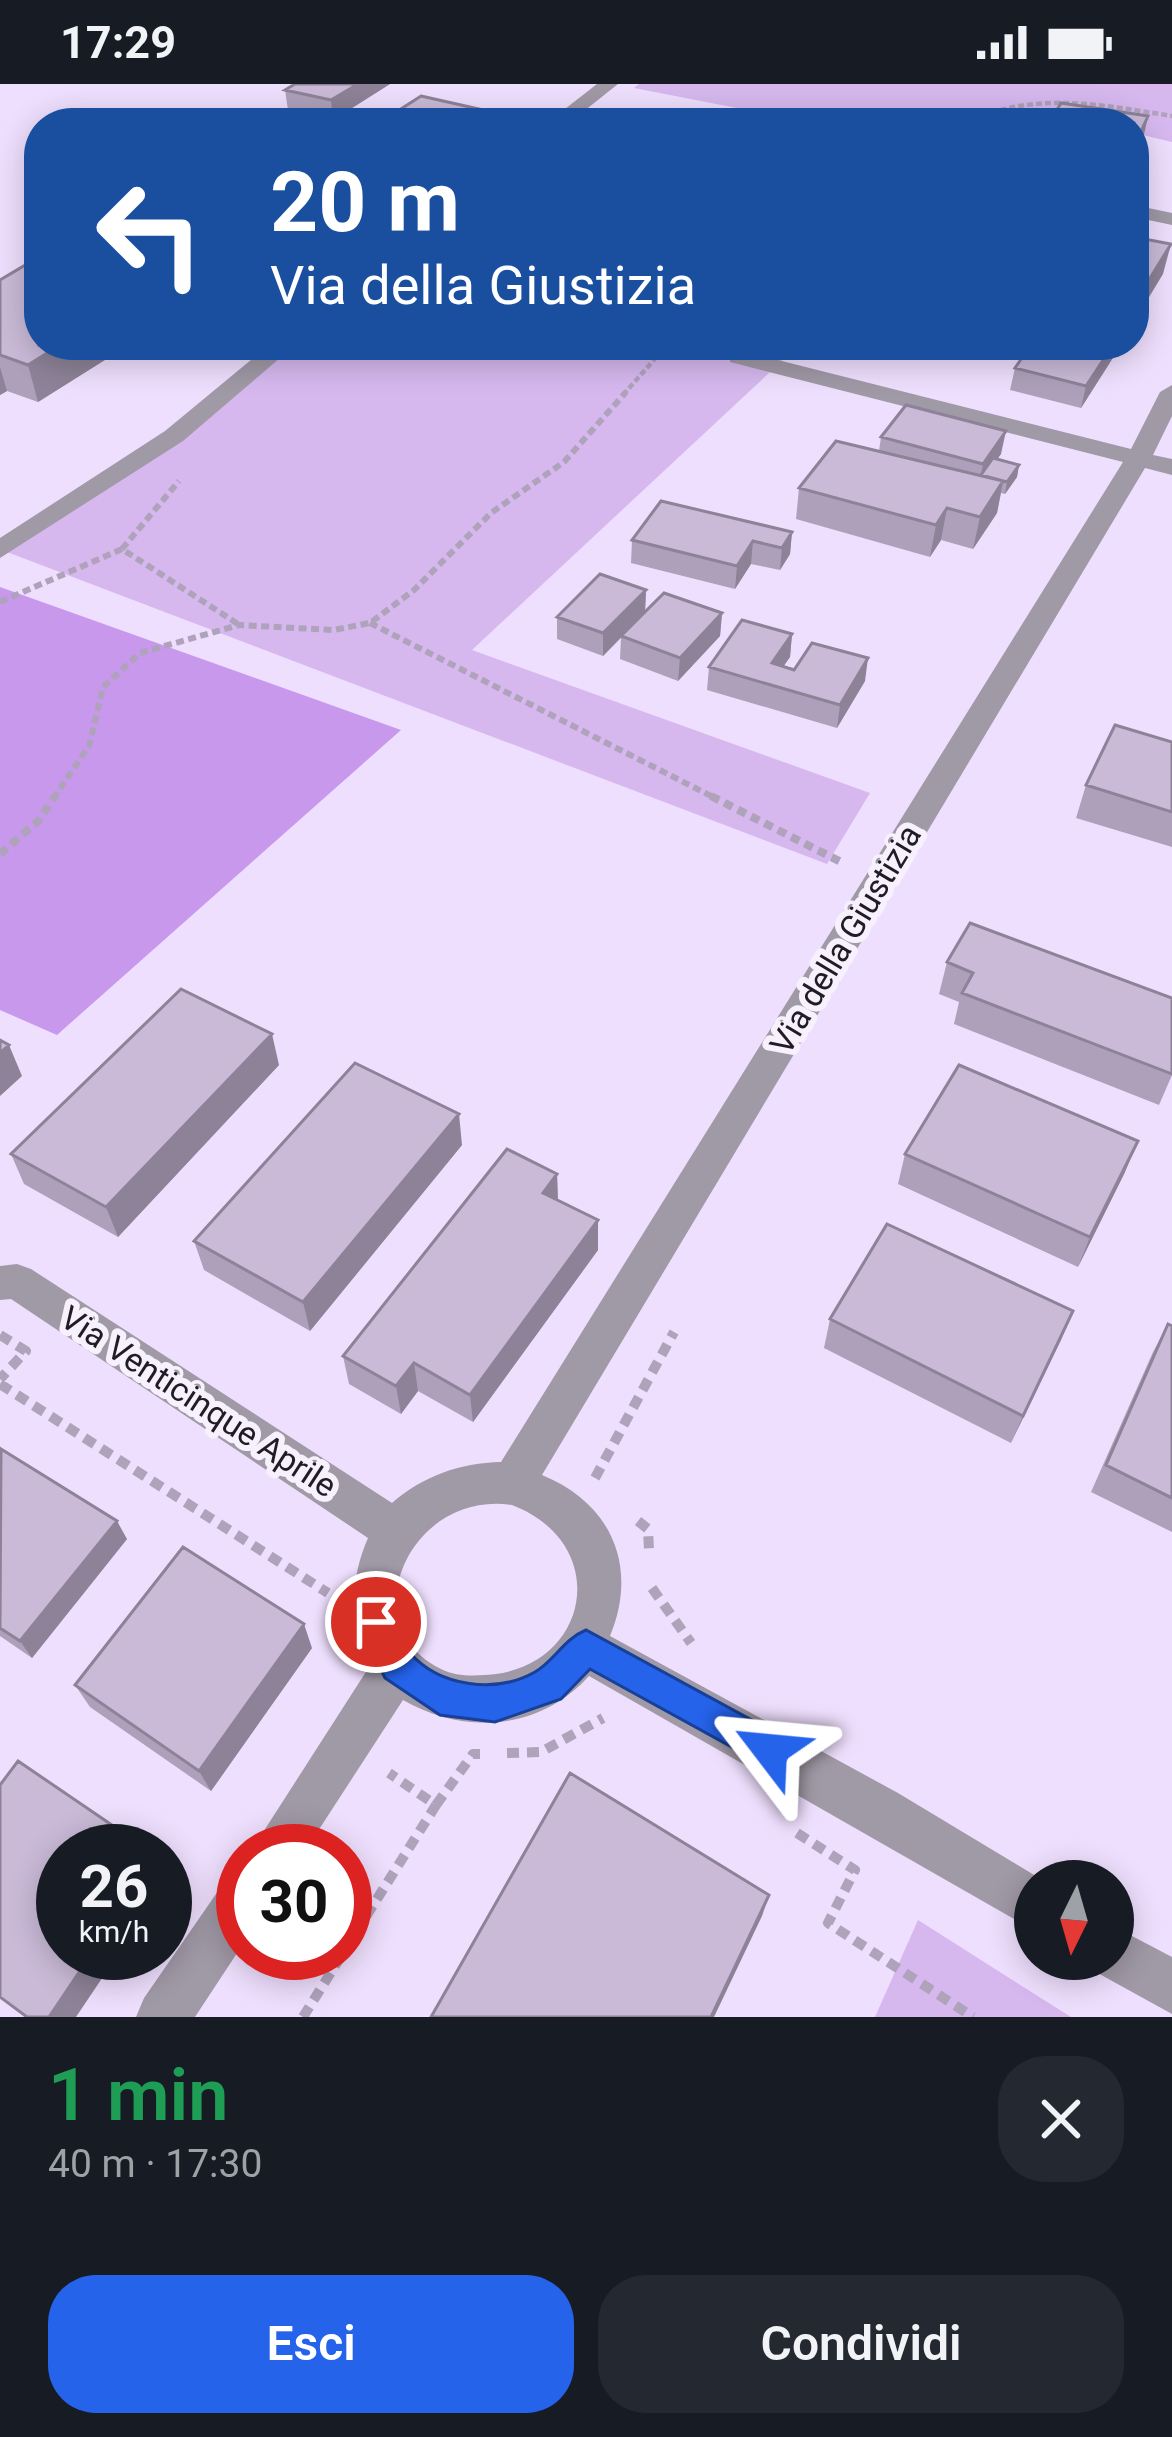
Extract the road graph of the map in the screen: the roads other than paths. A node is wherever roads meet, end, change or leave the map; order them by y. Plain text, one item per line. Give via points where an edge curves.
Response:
1 (609, 84) edge
2 (577, 108) edge
3 (265, 360) edge
4 (750, 360) edge
5 (1172, 392) edge
6 (1138, 459) junction
7 (1172, 467) edge
8 (0, 550) edge
9 (0, 1283) edge
10 (512, 1484) junction
11 (394, 1530) junction
12 (586, 1648) junction
13 (398, 1665) junction
14 (294, 1824) edge
15 (1014, 1892) edge
16 (216, 1939) edge
17 (1134, 1965) edge
18 (1172, 1988) edge
19 (164, 2017) edge

1 - 2 street
3 - 8 street via 174,436
4 - 6 street
5 - 6 street, Via della Giustizia
6 - 7 street
6 - 10 street, Via della Giustizia
9 - 11 street, Via Venticinque Aprile via 17,1281
10 - 11 street via 468,1484 427,1500
10 - 12 street via 550,1498 581,1525 599,1563 601,1606
11 - 13 street via 375,1575 376,1622
12 - 13 street via 548,1686 495,1704 440,1696
12 - 15 street
13 - 14 street
16 - 19 street
17 - 18 street

